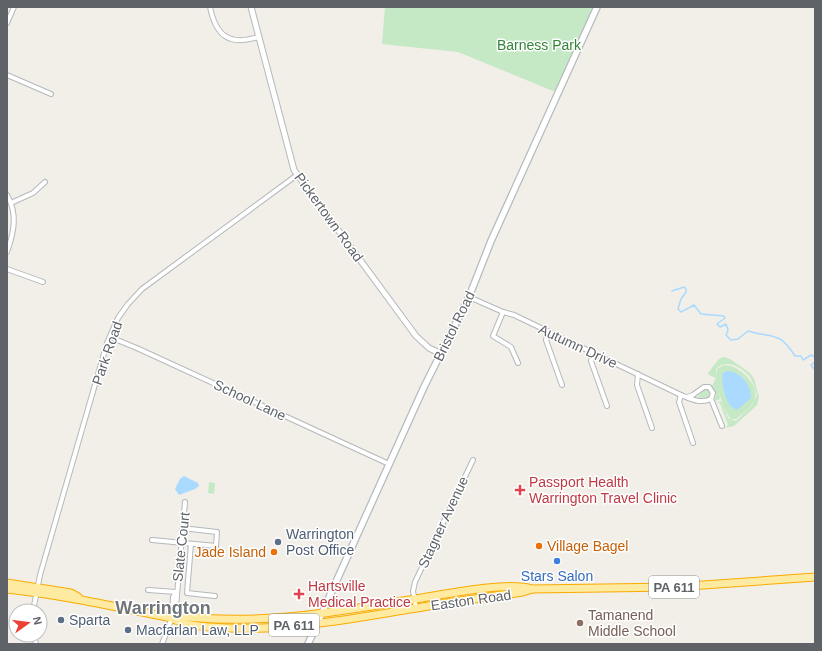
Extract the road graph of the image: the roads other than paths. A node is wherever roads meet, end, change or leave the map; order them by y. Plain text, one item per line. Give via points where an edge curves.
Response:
1 (14, 7) edge
2 (210, 7) edge
3 (251, 7) edge
4 (597, 7) edge
5 (7, 23) edge
6 (258, 37) junction
7 (7, 75) edge
8 (51, 94) dead end
9 (297, 174) junction
10 (45, 182) dead end
11 (7, 195) edge
12 (11, 203) junction
13 (7, 252) edge
14 (7, 269) edge
15 (43, 282) dead end
16 (469, 297) junction
17 (503, 312) junction
18 (548, 331) junction
19 (110, 337) junction
20 (593, 352) junction
21 (441, 354) junction
22 (518, 363) dead end
23 (638, 374) junction
24 (562, 385) dead end
25 (681, 394) junction
26 (687, 397) junction
27 (711, 399) junction
28 (607, 406) dead end
29 (722, 426) dead end
30 (652, 428) dead end
31 (693, 443) dead end
32 (473, 460) dead end
33 (389, 464) junction
34 (185, 502) dead end
35 (182, 528) junction
36 (152, 540) dead end
37 (181, 543) junction
38 (191, 544) junction
39 (178, 577) junction
40 (815, 577) edge
41 (188, 578) junction
42 (7, 583) edge
43 (7, 589) edge
44 (532, 589) junction
45 (36, 590) junction
46 (148, 590) dead end
47 (176, 592) junction
48 (215, 596) dead end
49 (414, 600) junction
50 (34, 603) edge
51 (416, 608) junction
52 (323, 613) junction
53 (172, 618) junction
54 (319, 622) junction
55 (162, 644) edge
56 (308, 644) edge

1 - 5 street
2 - 6 street via 216,27 224,36 239,41
3 - 6 street, Pickertown Road
4 - 16 main road, Bristol Road via 491,241
6 - 9 street, Pickertown Road
7 - 8 street
9 - 19 street, Park Road via 142,289 118,318
9 - 21 street, Pickertown Road via 416,336 429,348
10 - 12 street via 33,193
11 - 12 street
12 - 13 street via 14,228
14 - 15 street
16 - 17 street, Autumn Drive
16 - 21 main road, Bristol Road
17 - 18 street, Autumn Drive
17 - 22 street via 493,336 511,347
18 - 20 street, Autumn Drive
18 - 24 street via 546,340
19 - 33 street, School Lane
19 - 45 street, Park Road
20 - 23 street, Autumn Drive
20 - 28 street via 591,361
21 - 33 main road, Bristol Road
23 - 25 street, Autumn Drive
23 - 30 street via 637,384
25 - 26 street, Autumn Drive
25 - 31 street via 679,402
26 - 27 street, Autumn Drive via 700,402
26 - 27 street via 707,386 712,392
27 - 29 street
32 - 49 street, Stagner Avenue via 415,582
33 - 52 main road, Bristol Road
34 - 35 street, Slate Court
35 - 37 street, Slate Court
35 - 38 street via 217,532 216,546
36 - 37 street
37 - 38 street
37 - 39 street, Slate Court
38 - 41 street
39 - 41 street
39 - 47 street, Slate Court
40 - 44 highway, Easton Road / PA 611 via 675,587
41 - 48 street via 187,593
42 - 45 highway, Easton Road / PA 611
43 - 45 highway, Easton Road / PA 611
44 - 49 highway, Easton Road / PA 611 via 520,586
44 - 51 highway, Easton Road / PA 611
45 - 50 street, Park Road
45 - 53 highway, Easton Road / PA 611 via 71,593 80,598
46 - 47 street
47 - 53 street, Slate Court via 173,597
49 - 51 street, Stagner Avenue
49 - 52 highway, Easton Road / PA 611
51 - 54 highway, Easton Road / PA 611
52 - 53 highway, Easton Road / PA 611 via 249,620 180,616
52 - 54 main road, Bristol Road
53 - 54 highway, Easton Road / PA 611 via 200,626 242,628 272,628
53 - 55 street, Slate Court
54 - 56 main road, Bristol Road

